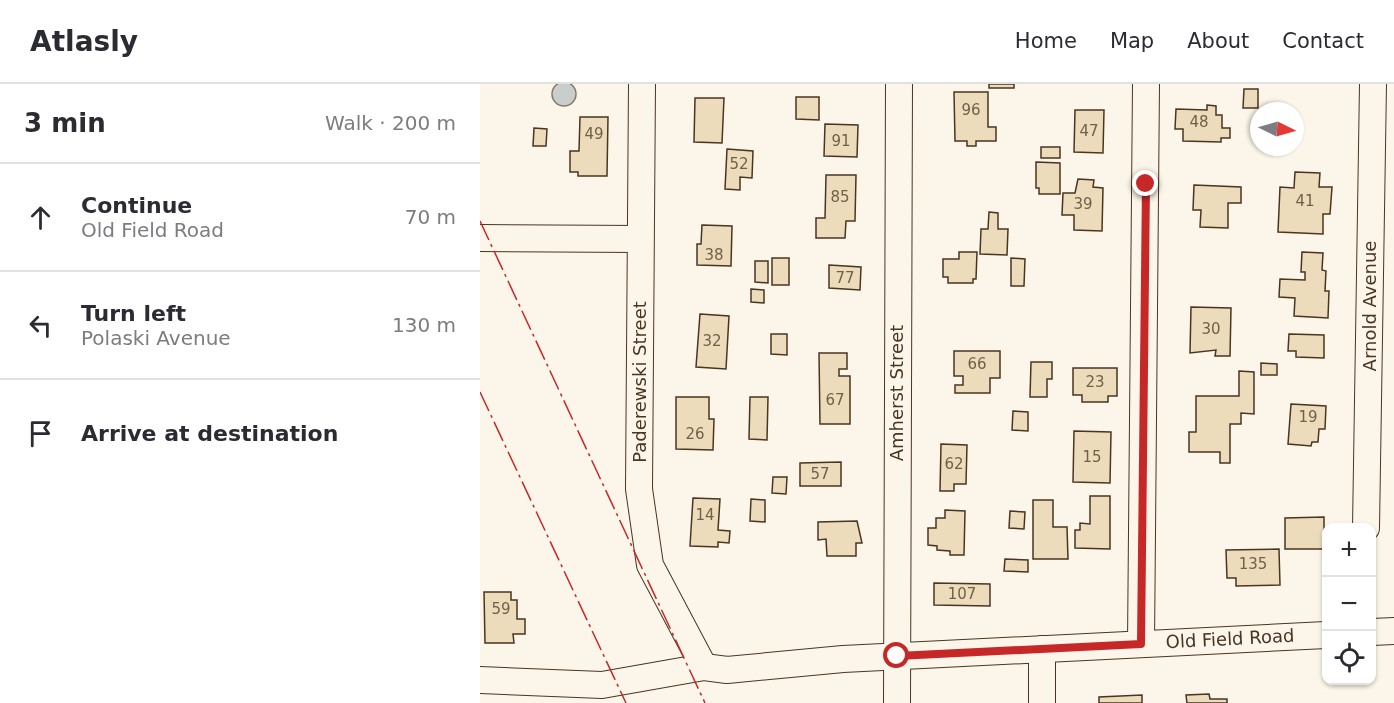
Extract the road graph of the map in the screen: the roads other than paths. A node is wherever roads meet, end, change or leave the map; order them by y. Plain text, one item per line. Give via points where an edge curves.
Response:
1 (642, 84) edge
2 (899, 84) edge
3 (1146, 84) edge
4 (1373, 84) edge
5 (480, 238) edge
6 (640, 239) junction
7 (1366, 523) edge
8 (1394, 631) edge
9 (1376, 632) edge
10 (1322, 635) edge
11 (1141, 644) junction
12 (1042, 649) junction
13 (897, 656) junction
14 (704, 667) junction
15 (480, 680) edge
16 (897, 703) edge
17 (1042, 703) edge

1 - 6 street, Paderewski Street
2 - 13 street, Amherst Street
3 - 11 street
4 - 7 street, Arnold Avenue
5 - 6 street
6 - 14 street, Paderewski Street via 639,489 650,565
8 - 9 street
10 - 11 street, Old Field Road
11 - 12 street, Old Field Road
12 - 13 street, Old Field Road
12 - 17 street
13 - 14 street, Old Field Road via 727,670
13 - 16 street, Amherst Street
14 - 15 street, Old Field Road via 602,685

